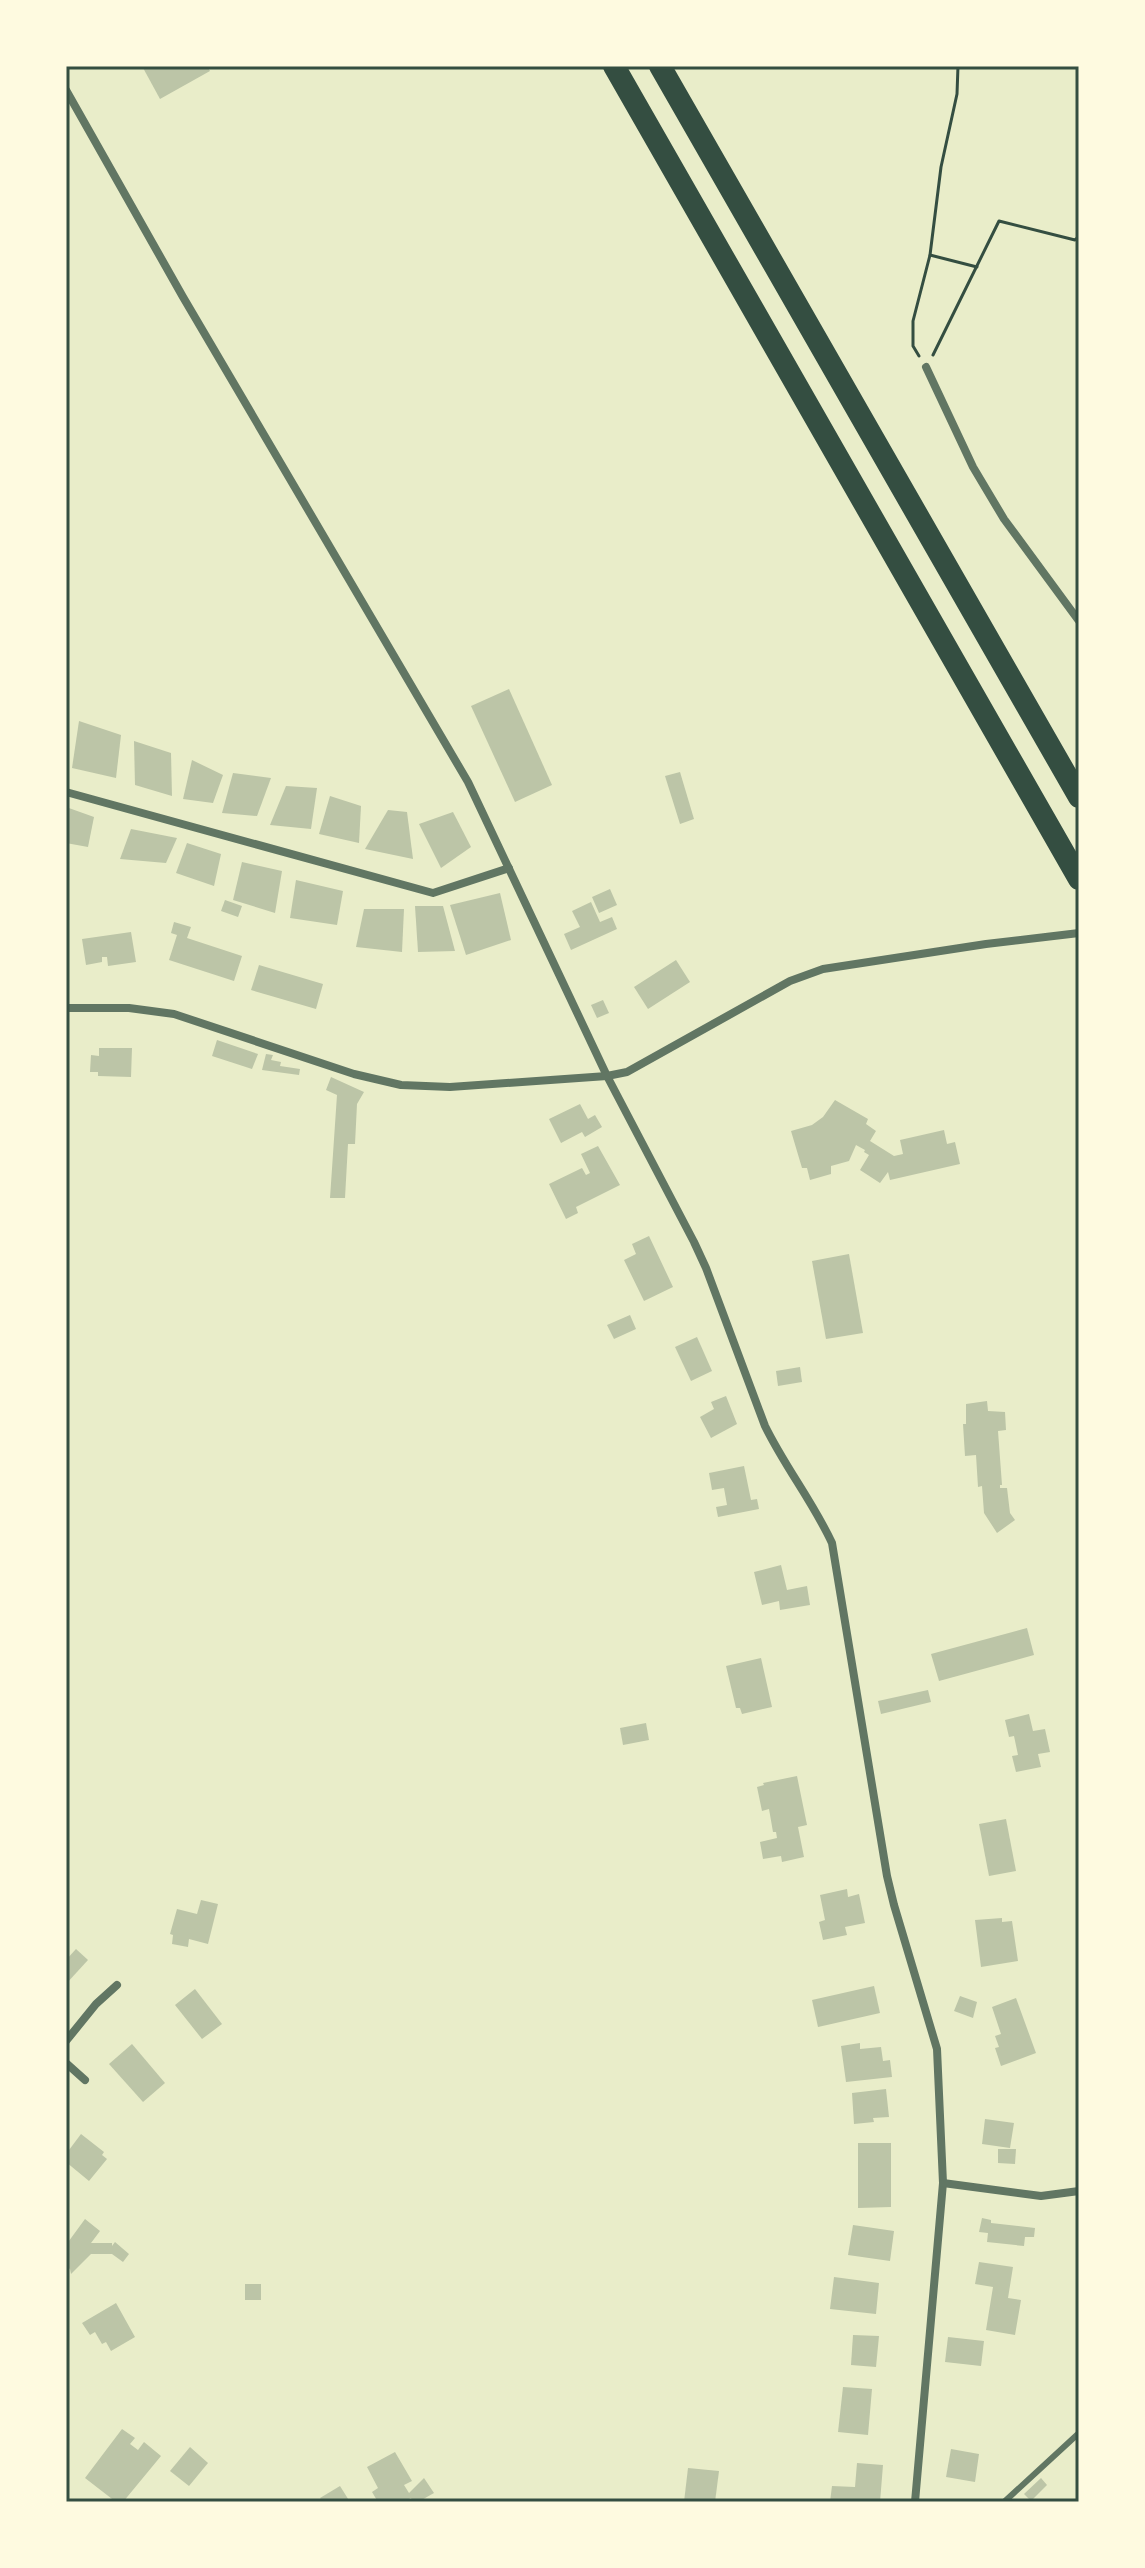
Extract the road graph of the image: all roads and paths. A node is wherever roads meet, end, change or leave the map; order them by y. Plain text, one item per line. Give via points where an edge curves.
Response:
1 (614, 66) edge
2 (660, 66) edge
3 (958, 66) edge
4 (66, 90) edge
5 (1079, 236) edge
6 (930, 255) junction
7 (977, 267) junction
8 (926, 367) junction
9 (1079, 621) edge
10 (66, 792) edge
11 (1079, 797) edge
12 (509, 868) junction
13 (1079, 879) edge
14 (1079, 933) edge
15 (66, 1008) edge
16 (607, 1076) junction
17 (117, 1985) dead end
18 (66, 2041) edge
19 (66, 2063) edge
20 (85, 2080) dead end
21 (943, 2183) junction
22 (1079, 2191) edge
23 (1079, 2433) edge
24 (915, 2502) edge
25 (1004, 2502) edge

1 - 13 highway
2 - 11 highway
3 - 6 path
4 - 12 street via 468,782
5 - 7 path via 1075,240 999,221
6 - 7 path
6 - 8 path via 913,321 913,346
7 - 8 path
8 - 9 street via 1004,519
10 - 12 street via 433,893
12 - 16 street
14 - 16 street via 823,969 790,981 627,1072
15 - 16 street via 174,1014 401,1085 450,1087
16 - 21 street via 706,1268 765,1426 832,1543 887,1876 937,2049
17 - 18 street
19 - 20 street
21 - 22 street via 1041,2196
21 - 24 street
23 - 25 lane

